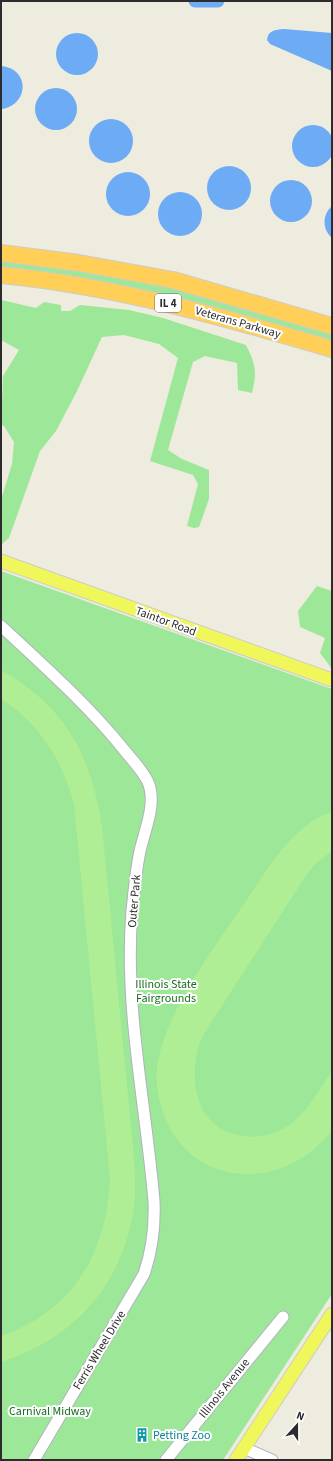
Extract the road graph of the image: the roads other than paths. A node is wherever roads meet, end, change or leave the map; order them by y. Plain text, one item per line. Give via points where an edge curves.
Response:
1 (1, 253) edge
2 (1, 275) edge
3 (332, 326) edge
4 (332, 349) edge
5 (1, 561) edge
6 (1, 626) edge
7 (332, 680) edge
8 (152, 1236) joint
9 (332, 1314) edge
10 (283, 1317) dead end
11 (244, 1448) junction
12 (34, 1460) edge
13 (166, 1460) edge
14 (236, 1460) edge
15 (272, 1460) edge

1 - 3 highway, Veterans Parkway / IL 4 via 79,263 173,280
2 - 4 highway, Veterans Parkway / IL 4 via 90,287 151,299
5 - 7 main road, Taintor Road
6 - 8 street, Outer Park via 113,736 144,775 151,794 136,876 131,955 139,1082 154,1201
8 - 12 street, Ferris Wheel Drive via 144,1274
9 - 11 main road
10 - 13 street, Illinois Avenue
11 - 14 main road
11 - 15 street

